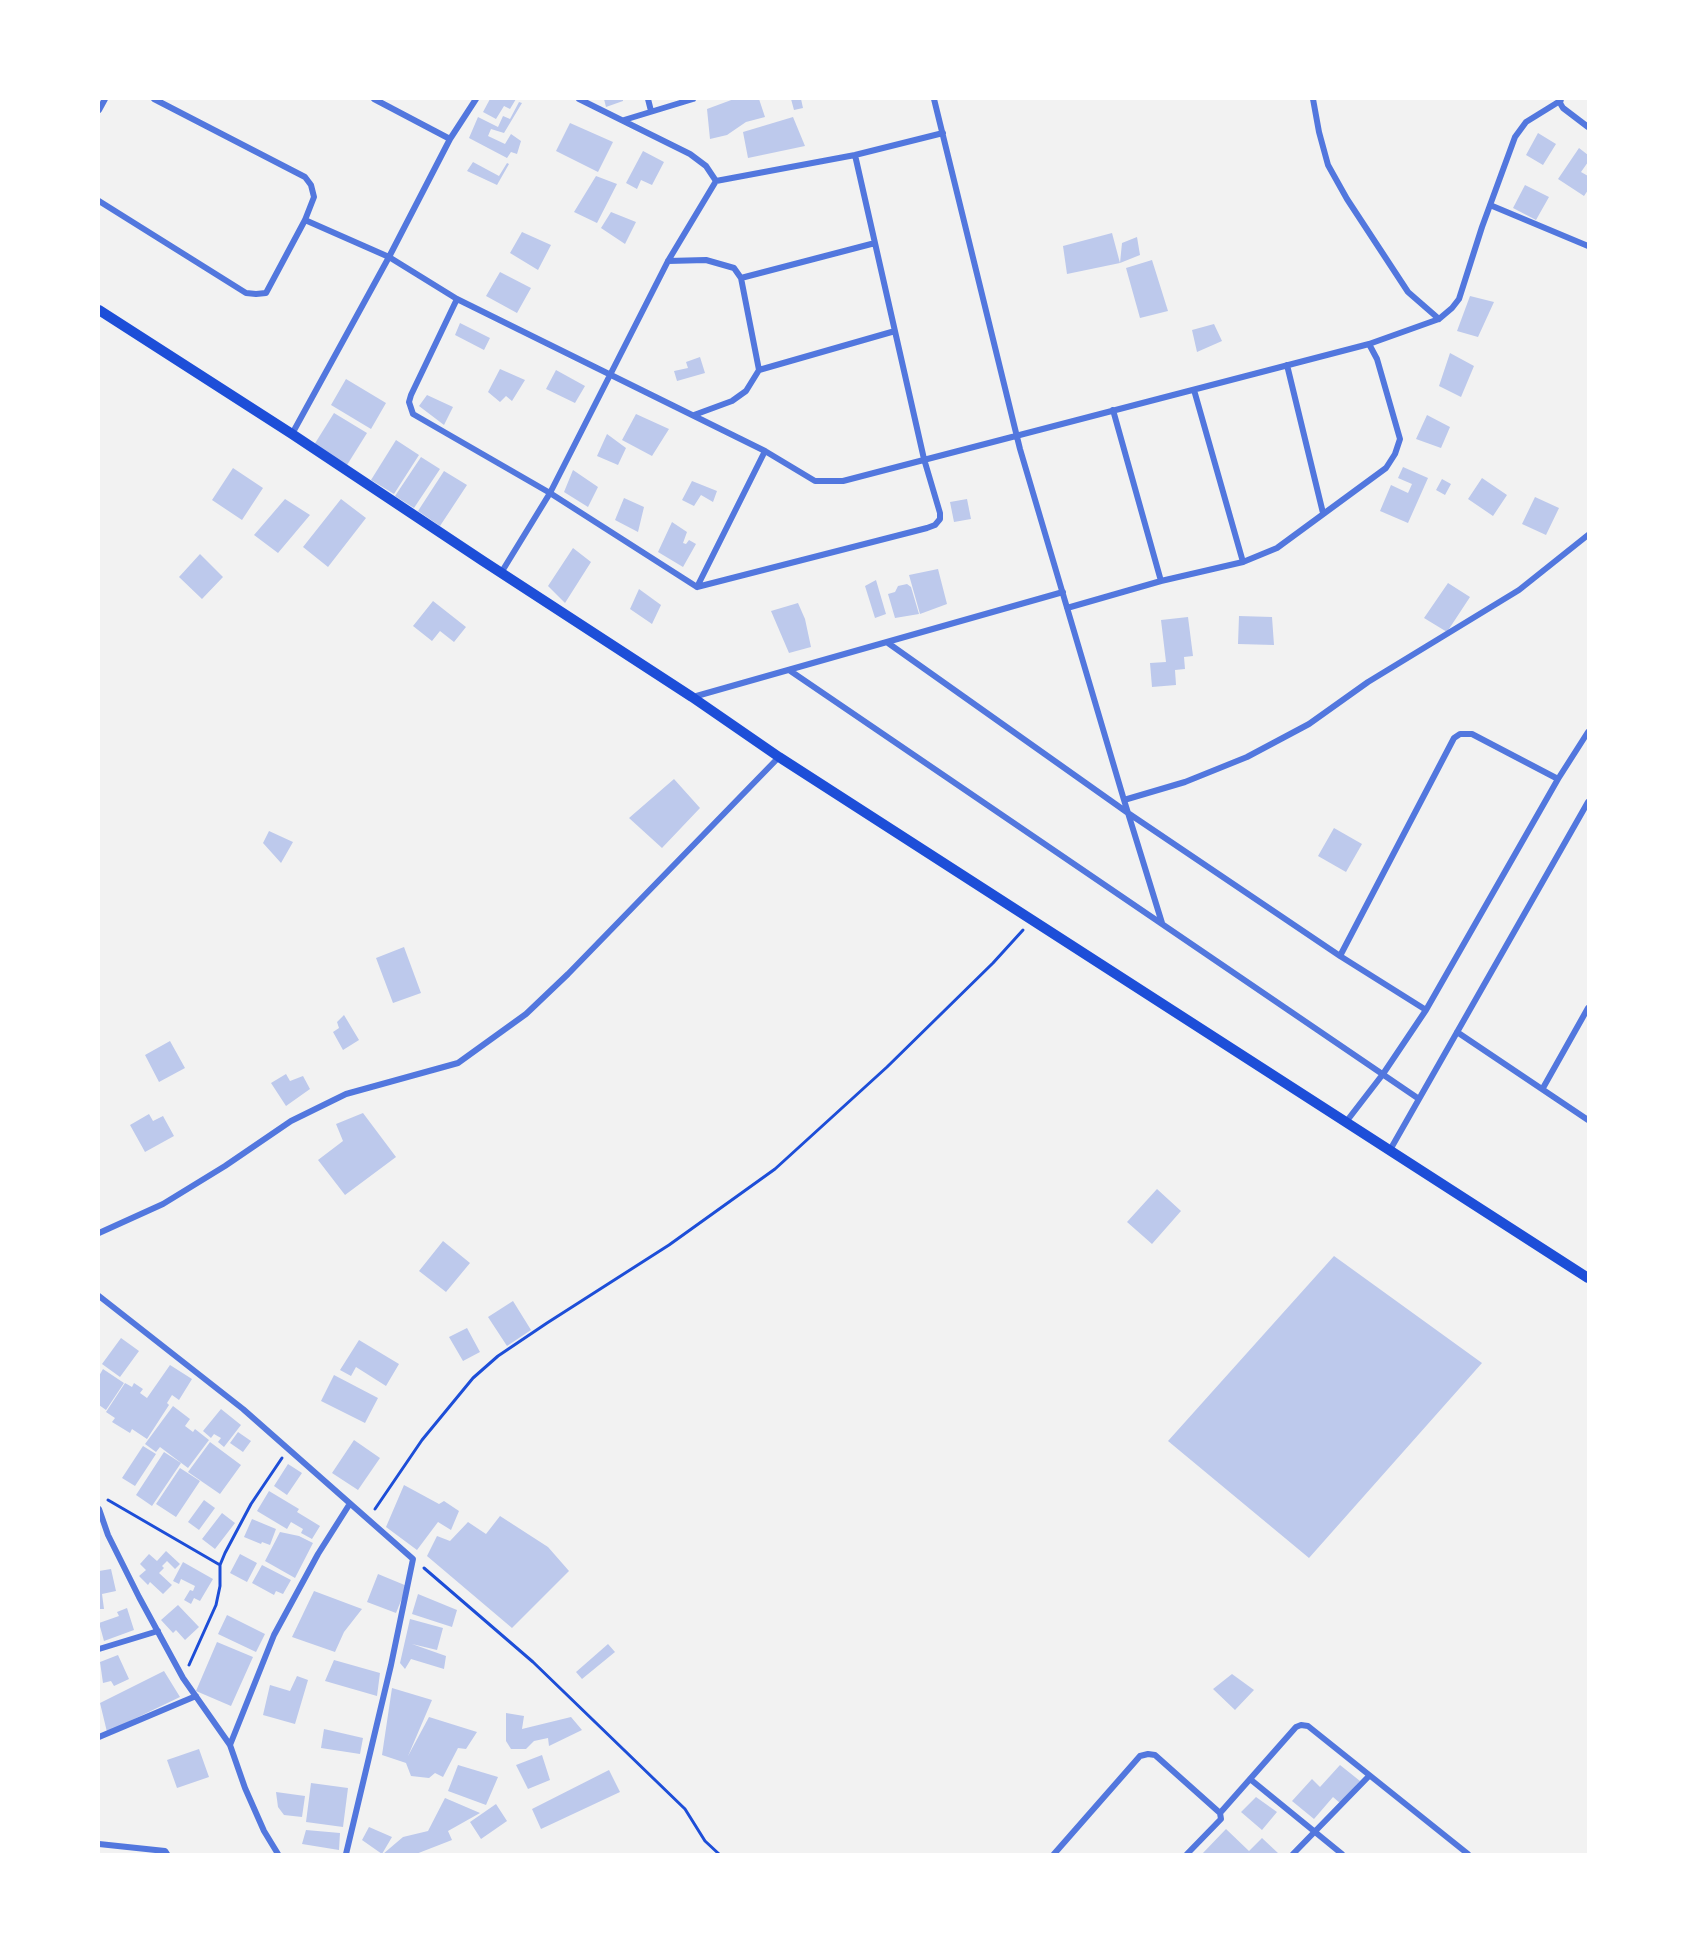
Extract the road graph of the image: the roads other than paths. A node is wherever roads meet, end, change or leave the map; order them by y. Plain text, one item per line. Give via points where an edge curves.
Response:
1 (105, 99) edge
2 (154, 99) edge
3 (374, 99) edge
4 (476, 99) edge
5 (579, 99) edge
6 (648, 99) edge
7 (693, 99) edge
8 (934, 99) edge
9 (1313, 99) edge
10 (1561, 100) edge
11 (99, 110) edge
12 (651, 111) junction
13 (623, 120) junction
14 (1588, 127) edge
15 (944, 133) junction
16 (450, 139) junction
17 (855, 155) junction
18 (716, 182) junction
19 (99, 201) edge
20 (1490, 205) junction
21 (305, 220) junction
22 (875, 243) junction
23 (1588, 246) edge
24 (389, 257) junction
25 (668, 261) junction
26 (741, 278) junction
27 (457, 299) junction
28 (99, 310) edge
29 (1439, 319) junction
30 (895, 331) junction
31 (1369, 344) junction
32 (1287, 365) junction
33 (759, 370) junction
34 (610, 374) junction
35 (1194, 390) junction
36 (1113, 411) junction
37 (694, 415) junction
38 (292, 434) junction
39 (1017, 436) junction
40 (765, 451) junction
41 (924, 459) junction
42 (550, 493) junction
43 (1323, 513) junction
44 (1588, 535) edge
45 (1243, 562) junction
46 (501, 573) junction
47 (1161, 581) junction
48 (697, 586) junction
49 (1062, 592) junction
50 (1067, 608) junction
51 (888, 643) junction
52 (789, 670) junction
53 (692, 697) junction
54 (1588, 732) edge
55 (779, 757) junction
56 (1558, 779) junction
57 (1124, 800) junction
58 (1588, 802) edge
59 (1128, 813) junction
60 (1162, 923) junction
61 (1340, 956) junction
62 (1588, 1008) edge
63 (1426, 1010) junction
64 (1457, 1032) junction
65 (1383, 1074) junction
66 (1543, 1088) junction
67 (1419, 1099) junction
68 (1588, 1120) edge
69 (1346, 1122) junction
70 (1390, 1150) junction
71 (99, 1233) edge
72 (1588, 1278) edge
73 (99, 1296) edge
74 (349, 1505) junction
75 (99, 1509) edge
76 (158, 1631) junction
77 (99, 1649) edge
78 (196, 1696) junction
79 (99, 1737) edge
80 (230, 1745) junction
81 (1369, 1776) junction
82 (1250, 1779) junction
83 (1220, 1813) junction
84 (1313, 1832) junction
85 (99, 1844) edge
86 (167, 1854) edge
87 (278, 1854) edge
88 (346, 1854) edge
89 (1054, 1854) edge
90 (1187, 1854) edge
91 (1293, 1854) edge
92 (1342, 1854) edge
93 (1468, 1854) edge

1 - 11 street
2 - 21 street via 305,177 314,197
3 - 16 street
4 - 16 street
5 - 13 street
6 - 12 street
7 - 12 street
8 - 15 street
9 - 29 street via 1328,165 1347,199 1408,292
10 - 14 street via 1563,108
10 - 20 street via 1526,122 1515,137
12 - 13 street
13 - 18 street via 690,154 706,166
15 - 17 street
15 - 39 street
16 - 24 street
17 - 18 street
17 - 22 street
18 - 25 street
19 - 21 street via 246,293 256,294 266,292
20 - 23 street
20 - 29 street via 1460,298
21 - 24 street
22 - 26 street
22 - 30 street
24 - 27 street
24 - 38 street
25 - 26 street via 715,262 734,268
25 - 34 street
26 - 33 street
27 - 34 street
27 - 42 street via 411,395 410,408 413,414
28 - 38 main road
29 - 31 street
30 - 33 street
30 - 41 street
31 - 32 street
31 - 43 street via 1400,439 1386,468
32 - 35 street
32 - 43 street
33 - 37 street via 746,390 732,401
34 - 37 street
34 - 42 street
35 - 36 street
35 - 45 street
36 - 39 street
36 - 47 street
37 - 40 street
38 - 46 main road
39 - 41 street
39 - 49 street
40 - 41 street via 815,482 832,482
40 - 48 street
41 - 48 street via 940,513 935,525
42 - 46 street
42 - 48 street
43 - 45 street via 1277,548
44 - 57 street via 1519,590 1368,681 1309,724 1247,758
45 - 47 street
46 - 53 main road
47 - 50 street
49 - 50 street
49 - 51 street
50 - 57 street
51 - 52 street
51 - 59 street
52 - 53 street
52 - 60 street
53 - 55 main road
54 - 56 street
55 - 69 main road
55 - 71 street via 568,974 526,1014 458,1063 346,1094 291,1121 163,1204
56 - 61 street via 1472,734 1454,738
56 - 63 street
57 - 59 street
58 - 64 street
59 - 60 street
59 - 61 street
60 - 65 street
61 - 63 street
62 - 66 street
63 - 65 street
64 - 66 street
64 - 67 street
65 - 67 street
65 - 69 street
66 - 68 street
67 - 70 street
69 - 70 main road
70 - 72 main road
73 - 74 street via 243,1409
74 - 80 street via 274,1635
74 - 88 street via 413,1560
75 - 76 street via 108,1535
76 - 77 street
76 - 78 street
78 - 79 street
78 - 80 street
80 - 87 street via 245,1788
81 - 82 street via 1308,1726 1301,1725
81 - 84 street
81 - 93 street
82 - 83 street
82 - 84 street
83 - 89 street via 1155,1755 1148,1754 1140,1756
83 - 90 street via 1221,1819
84 - 91 street
84 - 92 street
85 - 86 street

